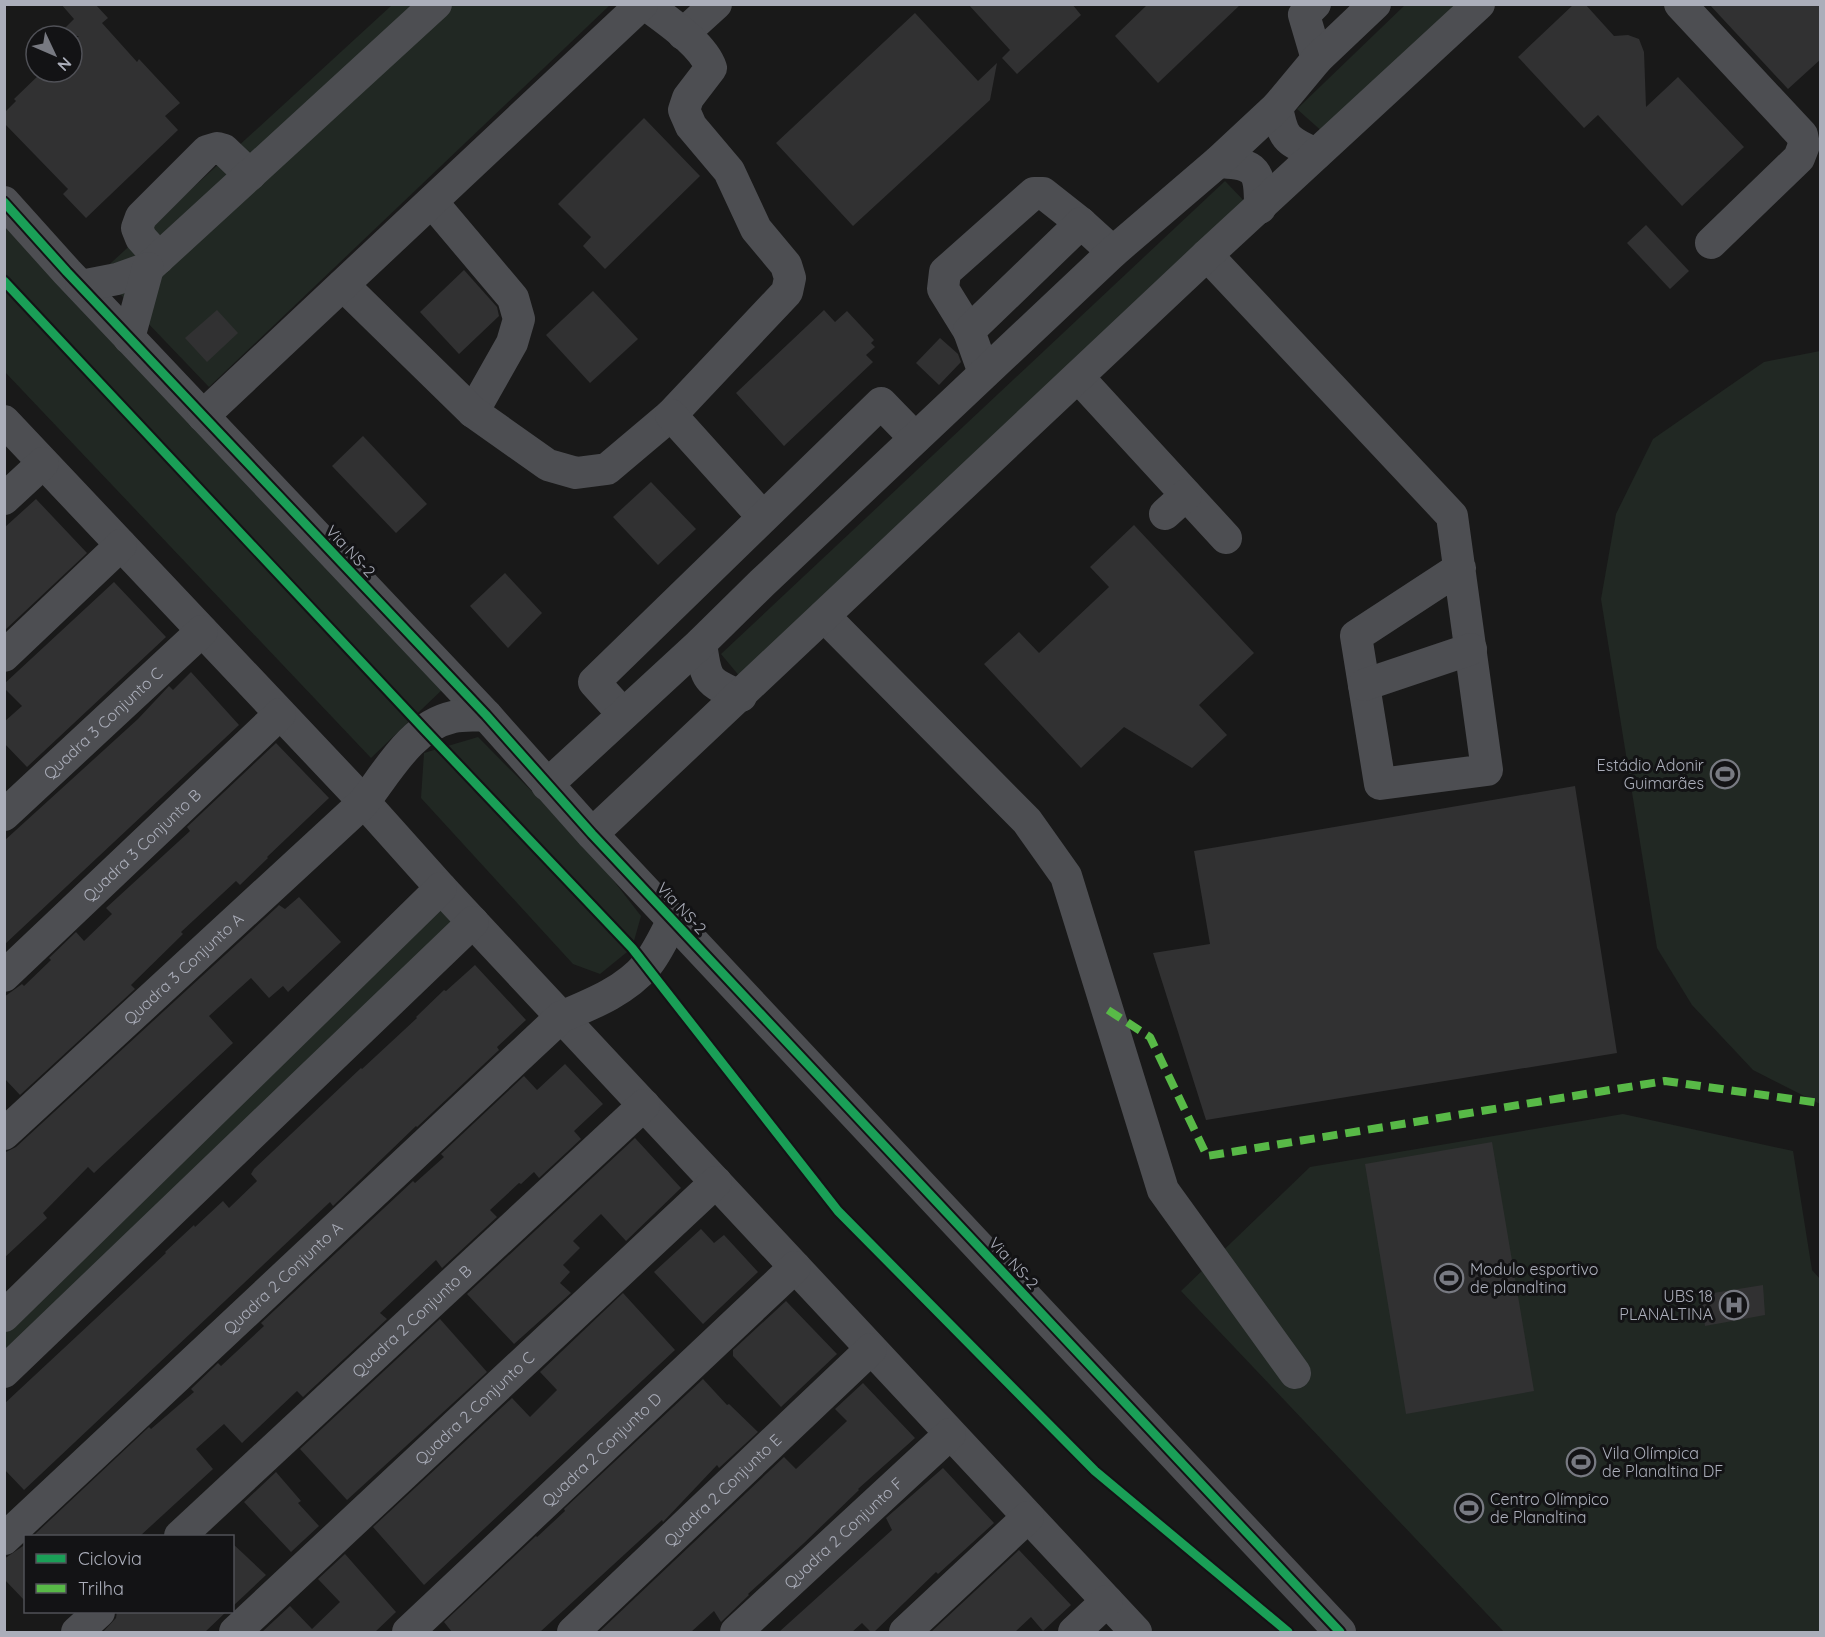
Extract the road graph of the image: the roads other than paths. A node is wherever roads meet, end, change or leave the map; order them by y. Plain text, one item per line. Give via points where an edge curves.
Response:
1 (436, 4) edge
2 (644, 4) edge
3 (716, 4) edge
4 (1375, 4) edge
5 (1479, 4) edge
6 (1680, 4) edge
7 (1306, 8) edge
8 (682, 34) junction
9 (1317, 59) junction
10 (1277, 107) junction
11 (1316, 154) junction
12 (1218, 162) junction
13 (250, 175) junction
14 (4, 201) edge
15 (432, 202) junction
16 (1260, 208) junction
17 (1081, 223) junction
18 (1711, 243) dead end
19 (1113, 252) junction
20 (1208, 255) junction
21 (154, 263) junction
22 (343, 285) junction
23 (81, 286) junction
24 (969, 331) junction
25 (129, 338) junction
26 (984, 373) junction
27 (1078, 377) junction
28 (473, 412) junction
29 (671, 415) junction
30 (203, 416) junction
31 (4, 421) edge
32 (915, 438) junction
33 (43, 463) junction
34 (4, 499) edge
35 (835, 513) junction
36 (765, 516) junction
37 (1226, 538) dead end
38 (121, 545) junction
39 (1460, 568) junction
40 (762, 583) junction
41 (824, 616) junction
42 (202, 631) junction
43 (701, 643) junction
44 (1471, 650) junction
45 (4, 656) edge
46 (1364, 685) junction
47 (741, 696) junction
48 (280, 714) junction
49 (623, 714) junction
50 (486, 715) junction
51 (547, 785) junction
52 (364, 802) junction
53 (4, 815) edge
54 (592, 834) junction
55 (441, 888) junction
56 (673, 920) junction
57 (473, 922) junction
58 (4, 976) edge
59 (561, 1017) junction
60 (644, 1105) junction
61 (4, 1134) edge
62 (179, 1145) junction
63 (208, 1177) junction
64 (716, 1182) junction
65 (119, 1204) junction
66 (150, 1233) junction
67 (795, 1267) junction
68 (4, 1316) edge
69 (871, 1349) junction
70 (4, 1372) edge
71 (1295, 1373) dead end
72 (950, 1434) junction
73 (1028, 1518) junction
74 (181, 1535) edge
75 (4, 1539) edge
76 (1107, 1601) junction
77 (97, 1613) edge
78 (77, 1632) edge
79 (235, 1632) edge
80 (408, 1632) edge
81 (573, 1632) edge
82 (736, 1632) edge
83 (905, 1632) edge
84 (1074, 1632) edge
85 (1136, 1632) edge
86 (1340, 1632) edge

1 - 13 street
2 - 8 street
2 - 15 street
3 - 8 street
4 - 9 street
5 - 11 street
6 - 18 street via 1802,135 1804,145 1799,158
7 - 9 street
8 - 29 street via 708,58 711,68 688,98 684,110 691,126 729,171 756,229 786,265 790,278 787,292
9 - 10 street
10 - 11 street via 1287,139
10 - 12 street
11 - 16 street
12 - 16 street via 1239,163 1252,169 1260,181
12 - 19 street
13 - 21 street
13 - 21 street via 224,150 207,151 141,217 137,228
14 - 23 street, Via NS-2
15 - 22 street
15 - 28 street via 513,298 519,319 513,343
16 - 20 street
17 - 19 street
17 - 24 street
17 - 24 street via 1043,193 1034,193 945,272 943,289
19 - 26 street
20 - 27 street
20 - 39 street via 1452,516
21 - 23 street via 117,279
21 - 25 street
22 - 28 street
22 - 30 street
23 - 25 street, Via NS-2
24 - 26 street
25 - 30 street, Via NS-2
26 - 32 street
27 - 37 street via 1175,505
27 - 41 street
28 - 29 street via 548,465 576,472 607,469
29 - 36 street
30 - 50 street, Via NS-2
31 - 33 street
32 - 35 street
32 - 36 street via 881,403
33 - 34 street
33 - 38 street
35 - 36 street
35 - 40 street
36 - 40 street
36 - 49 street via 594,682
38 - 42 street
38 - 45 street
39 - 44 street
39 - 46 street via 1356,636
40 - 43 street
41 - 47 street
41 - 71 street via 1028,821 1066,876 1163,1190
42 - 48 street
42 - 53 street, Quadra 3 Conjunto C
43 - 47 street via 707,678
43 - 49 street
44 - 46 street
44 - 46 street via 1487,770 1380,784
47 - 54 street
48 - 52 street
48 - 58 street, Quadra 3 Conjunto B
49 - 51 street
50 - 51 street, Via NS-2
50 - 52 street, Quadra 3 Conjunto A via 452,717 424,729
51 - 54 street, Via NS-2
52 - 55 street
52 - 61 street, Quadra 3 Conjunto A
54 - 56 street, Via NS-2
55 - 57 street
55 - 62 street
56 - 59 street via 647,965 601,1000
56 - 86 street, Via NS-2
57 - 59 street
57 - 63 street
59 - 60 street
59 - 75 street, Quadra 2 Conjunto A
60 - 64 street
60 - 74 street, Quadra 2 Conjunto B
62 - 63 street via 185,1169
62 - 65 street
63 - 66 street
64 - 67 street
64 - 79 street, Quadra 2 Conjunto C
65 - 66 street via 133,1205 144,1212
65 - 68 street
66 - 70 street
67 - 69 street
67 - 80 street, Quadra 2 Conjunto D
69 - 72 street
69 - 81 street, Quadra 2 Conjunto E
72 - 73 street
72 - 82 street, Quadra 2 Conjunto F
73 - 76 street
73 - 83 street
76 - 84 street
76 - 85 street
77 - 78 street

